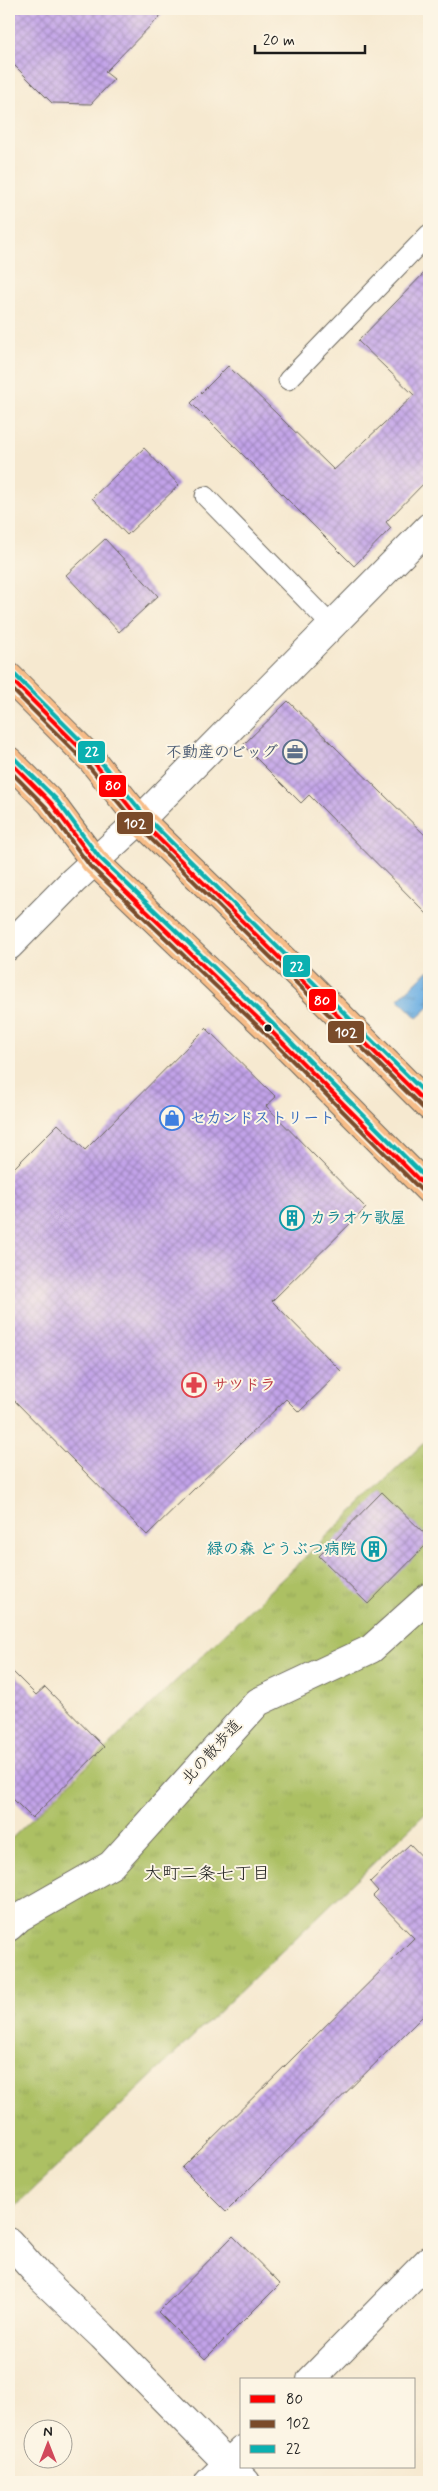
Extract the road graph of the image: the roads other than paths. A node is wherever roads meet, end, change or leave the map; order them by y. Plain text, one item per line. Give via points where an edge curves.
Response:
1 (429, 234) edge
2 (288, 380) dead end
3 (205, 496) dead end
4 (429, 527) edge
5 (332, 626) junction
6 (9, 677) edge
7 (9, 761) edge
8 (140, 820) junction
9 (94, 861) junction
10 (9, 946) edge
11 (429, 1106) edge
12 (429, 1190) edge
13 (429, 1597) edge
14 (9, 1927) edge
15 (9, 2242) edge
16 (429, 2260) edge
17 (313, 2378) edge
18 (231, 2470) edge

1 - 2 lane
3 - 5 lane
4 - 5 street
5 - 8 street
6 - 8 main road via 92,760
7 - 9 main road via 51,803
8 - 9 street
8 - 11 main road
9 - 10 street
9 - 12 main road via 268,1028
13 - 14 street, 北の散歩道 via 371,1649 258,1702 111,1865 20,1917
15 - 18 street
16 - 17 street

